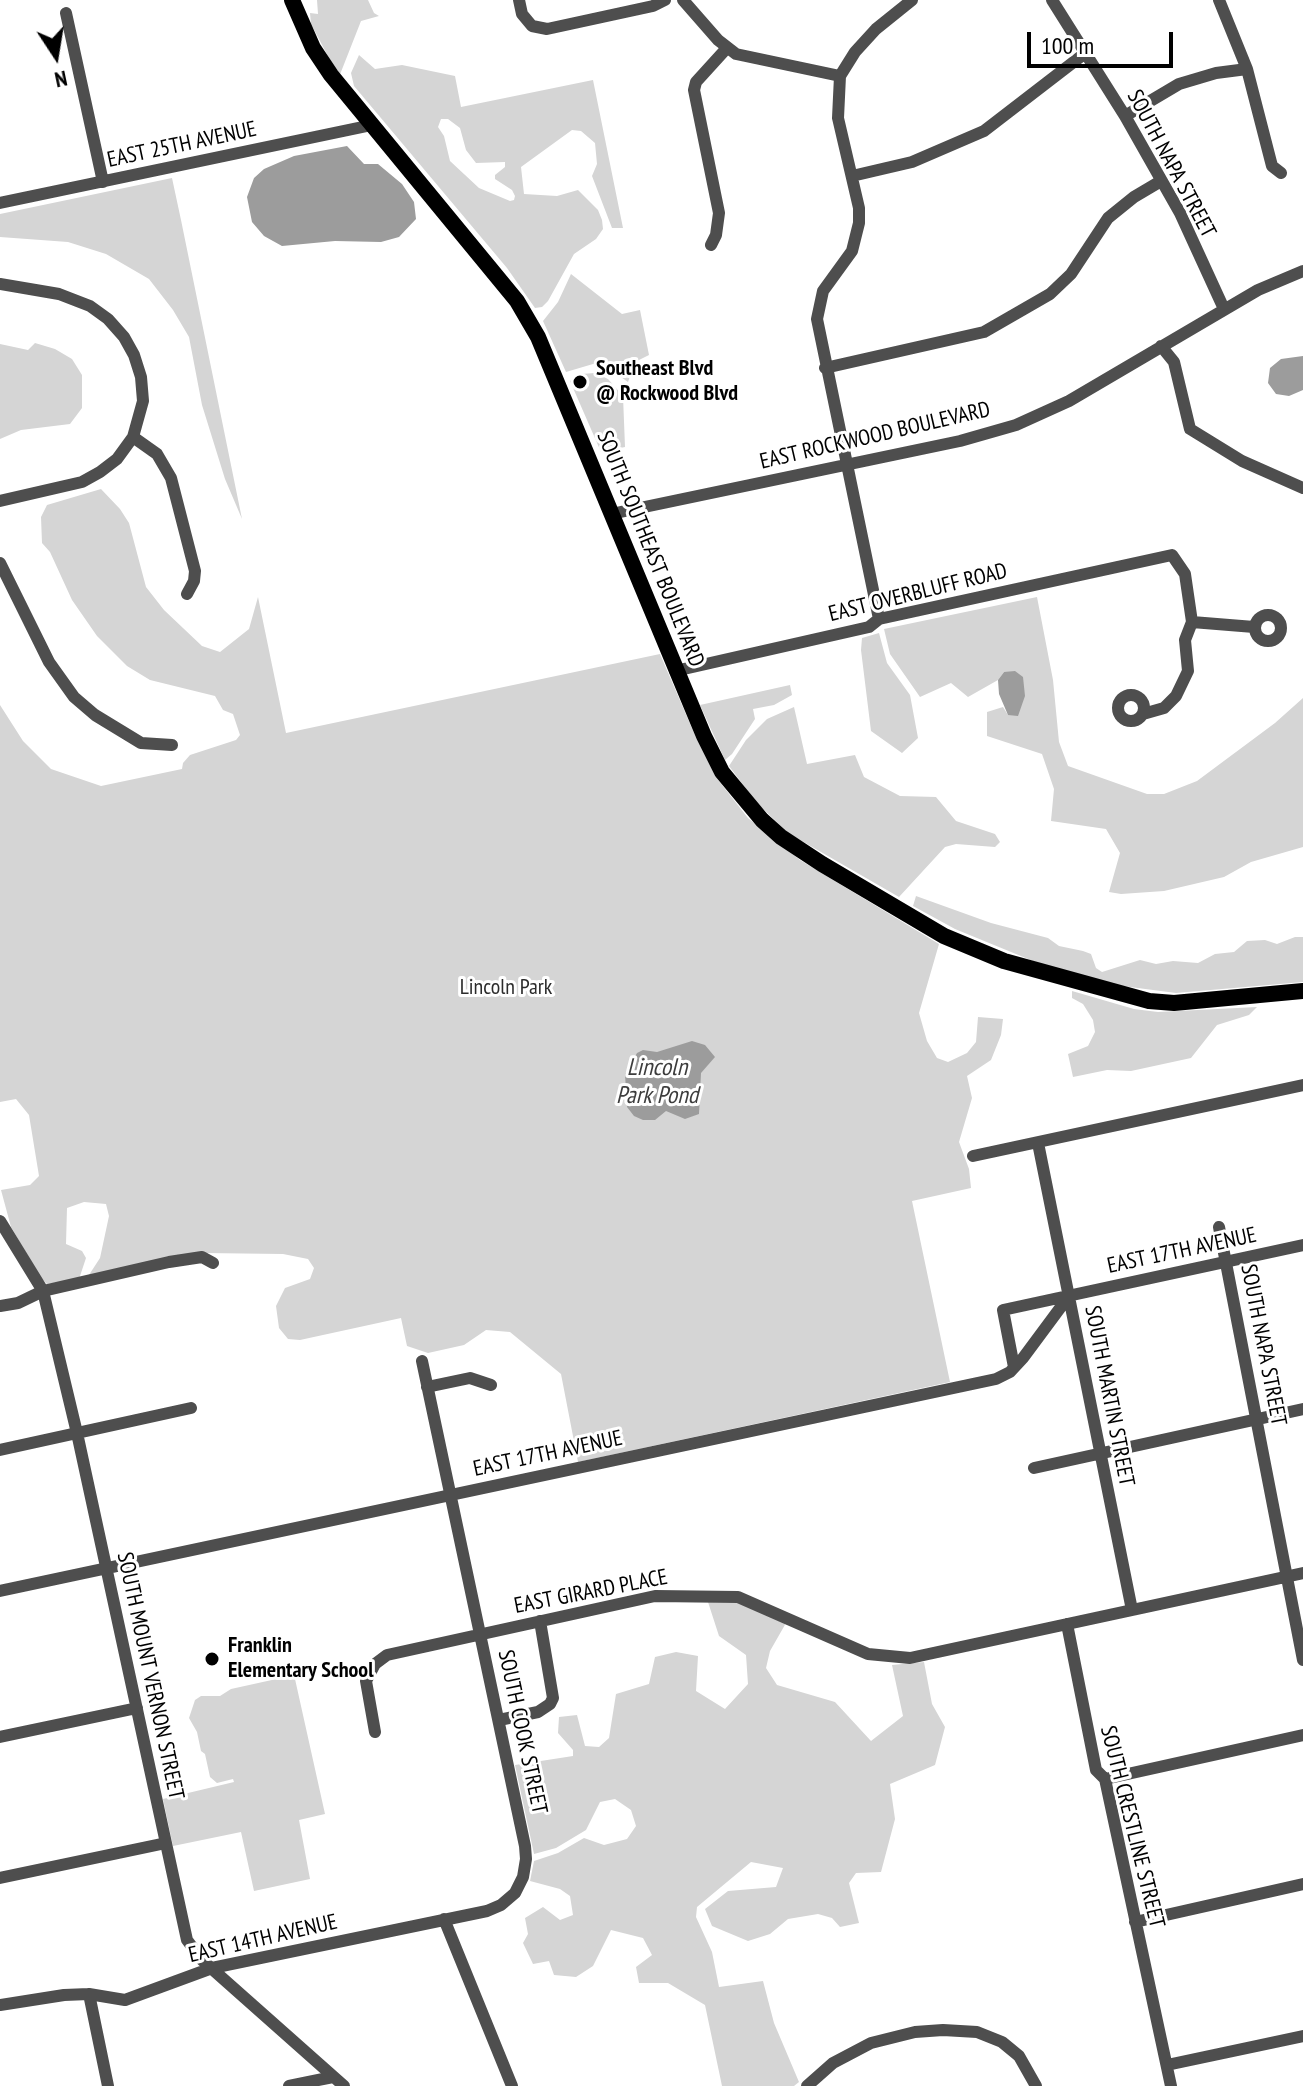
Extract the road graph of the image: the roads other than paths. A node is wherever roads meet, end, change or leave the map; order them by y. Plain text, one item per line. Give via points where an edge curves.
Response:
1 (292, 0) edge
2 (519, 0) edge
3 (665, 0) edge
4 (683, 0) edge
5 (912, 0) edge
6 (1052, 0) edge
7 (1219, 0) edge
8 (66, 13) dead end
9 (726, 49) junction
10 (1084, 54) junction
11 (1247, 69) junction
12 (840, 76) junction
13 (1125, 116) junction
14 (372, 125) junction
15 (1281, 173) dead end
16 (852, 176) junction
17 (1161, 181) junction
18 (103, 182) junction
19 (0, 203) edge
20 (711, 245) dead end
21 (1303, 271) edge
22 (0, 284) edge
23 (1224, 309) junction
24 (1164, 350) junction
25 (825, 368) junction
26 (133, 437) junction
27 (845, 464) junction
28 (1303, 488) edge
29 (0, 501) edge
30 (611, 514) junction
31 (0, 563) edge
32 (187, 594) dead end
33 (879, 619) junction
34 (1192, 622) junction
35 (1254, 627) dead end
36 (675, 671) junction
37 (1143, 714) dead end
38 (172, 745) dead end
39 (1303, 991) edge
40 (1303, 1085) edge
41 (1038, 1143) junction
42 (973, 1156) dead end
43 (0, 1221) edge
44 (1219, 1227) dead end
45 (1303, 1245) edge
46 (1226, 1262) junction
47 (213, 1263) dead end
48 (43, 1291) junction
49 (1069, 1296) junction
50 (0, 1306) edge
51 (422, 1361) dead end
52 (1014, 1367) junction
53 (491, 1385) dead end
54 (427, 1387) junction
55 (191, 1408) dead end
56 (1303, 1409) edge
57 (1258, 1419) junction
58 (77, 1433) junction
59 (0, 1450) edge
60 (1100, 1453) junction
61 (1034, 1468) dead end
62 (451, 1495) junction
63 (106, 1569) junction
64 (1303, 1573) edge
65 (1288, 1576) junction
66 (0, 1591) edge
67 (1132, 1610) junction
68 (540, 1621) junction
69 (1067, 1624) junction
70 (481, 1635) junction
71 (1303, 1660) edge
72 (137, 1708) junction
73 (499, 1720) junction
74 (375, 1732) dead end
75 (1303, 1735) edge
76 (0, 1737) edge
77 (1105, 1779) junction
78 (166, 1843) junction
79 (523, 1877) joint
80 (0, 1878) edge
81 (1303, 1884) edge
82 (444, 1919) junction
83 (1135, 1922) junction
84 (212, 1968) junction
85 (89, 1994) junction
86 (0, 2005) edge
87 (1303, 2036) edge
88 (1167, 2065) junction
89 (333, 2077) junction
90 (108, 2086) edge
91 (289, 2086) edge
92 (344, 2086) edge
93 (512, 2086) edge
94 (807, 2086) edge
95 (1036, 2086) edge
96 (1171, 2086) edge

1 - 14 main road, SOUTH SOUTHEAST BOULEVARD via 313,48
2 - 3 street via 532,26 547,29
4 - 9 street
5 - 12 street via 876,29
6 - 10 street, SOUTH NAPA STREET
7 - 11 street
8 - 18 street
9 - 12 street
9 - 20 street via 694,90 719,213
10 - 13 street, SOUTH NAPA STREET
10 - 16 street via 984,131 912,162
11 - 13 street via 1179,84
11 - 15 street via 1272,166
12 - 16 street via 838,118
13 - 17 street, SOUTH NAPA STREET
14 - 18 street, EAST 25TH AVENUE
14 - 30 main road, SOUTH SOUTHEAST BOULEVARD via 517,301 564,394
16 - 25 street via 859,208 857,238 823,291 817,319
17 - 23 street, SOUTH NAPA STREET
17 - 25 street via 1108,218 1071,274 1050,294 984,332
18 - 19 street, EAST 25TH AVENUE
21 - 23 street, EAST ROCKWOOD BOULEVARD
22 - 26 street via 59,294 90,306 124,337 141,377 143,401
23 - 24 street, EAST ROCKWOOD BOULEVARD
24 - 27 street, EAST ROCKWOOD BOULEVARD via 1016,425
24 - 28 street via 1182,385 1186,419 1194,433 1256,469
25 - 27 street
26 - 29 street via 117,459 82,482
26 - 32 street via 157,454 171,478 195,571
27 - 30 street, EAST ROCKWOOD BOULEVARD
27 - 33 street
30 - 36 main road, SOUTH SOUTHEAST BOULEVARD
31 - 38 street via 49,662 74,697 141,743
33 - 34 street, EAST OVERBLUFF ROAD via 1172,555 1185,574
33 - 36 street, EAST OVERBLUFF ROAD via 869,627
34 - 35 street
34 - 37 street via 1185,640 1188,671 1176,696 1164,708
36 - 39 main road, SOUTH SOUTHEAST BOULEVARD via 722,772 762,820 822,864 944,936 1004,961 1149,1001
40 - 41 street
41 - 42 street
41 - 49 street, SOUTH MARTIN STREET
43 - 48 street, SOUTH MOUNT VERNON STREET
44 - 46 street, SOUTH NAPA STREET
45 - 46 street, EAST 17TH AVENUE
46 - 49 street, EAST 17TH AVENUE
46 - 57 street, SOUTH NAPA STREET
47 - 48 street via 191,1258
48 - 50 street
48 - 58 street, SOUTH MOUNT VERNON STREET
49 - 52 street, EAST 17TH AVENUE
49 - 52 street, EAST 17TH AVENUE via 1003,1310
49 - 60 street, SOUTH MARTIN STREET
51 - 54 street, SOUTH COOK STREET
52 - 62 street, EAST 17TH AVENUE via 987,1381
53 - 54 street via 470,1378
54 - 62 street, SOUTH COOK STREET
55 - 58 street
56 - 57 street
57 - 60 street
57 - 65 street, SOUTH NAPA STREET
58 - 59 street
58 - 63 street, SOUTH MOUNT VERNON STREET
60 - 61 street
60 - 67 street, SOUTH MARTIN STREET
62 - 63 street, EAST 17TH AVENUE
62 - 70 street, SOUTH COOK STREET
63 - 66 street, EAST 17TH AVENUE
63 - 72 street, SOUTH MOUNT VERNON STREET
64 - 65 street, EAST GIRARD PLACE
65 - 67 street, EAST GIRARD PLACE
65 - 71 street, SOUTH NAPA STREET
67 - 69 street, EAST GIRARD PLACE
68 - 69 street, EAST GIRARD PLACE via 655,1596 727,1595 868,1654 910,1658
68 - 70 street, EAST GIRARD PLACE
68 - 73 street via 554,1691 550,1704 538,1712
69 - 77 street, SOUTH CRESTLINE STREET via 1096,1770
70 - 73 street, SOUTH COOK STREET
70 - 74 street, EAST GIRARD PLACE via 380,1659 366,1681
72 - 76 street
72 - 78 street, SOUTH MOUNT VERNON STREET
73 - 79 street, SOUTH COOK STREET via 525,1846
75 - 77 street
77 - 83 street, SOUTH CRESTLINE STREET
78 - 80 street
78 - 84 street, SOUTH MOUNT VERNON STREET via 187,1940
79 - 82 street, EAST 14TH AVENUE via 501,1905
81 - 83 street
82 - 84 street, EAST 14TH AVENUE
82 - 93 street
83 - 88 street, SOUTH CRESTLINE STREET
84 - 85 street, EAST 14TH AVENUE via 125,2000
84 - 89 street, SOUTH MOUNT VERNON STREET
85 - 86 street, EAST 14TH AVENUE
85 - 90 street
87 - 88 street
88 - 96 street, SOUTH CRESTLINE STREET
89 - 91 street
89 - 92 street, SOUTH MOUNT VERNON STREET
94 - 95 street via 858,2049 928,2031 963,2030 1011,2048

